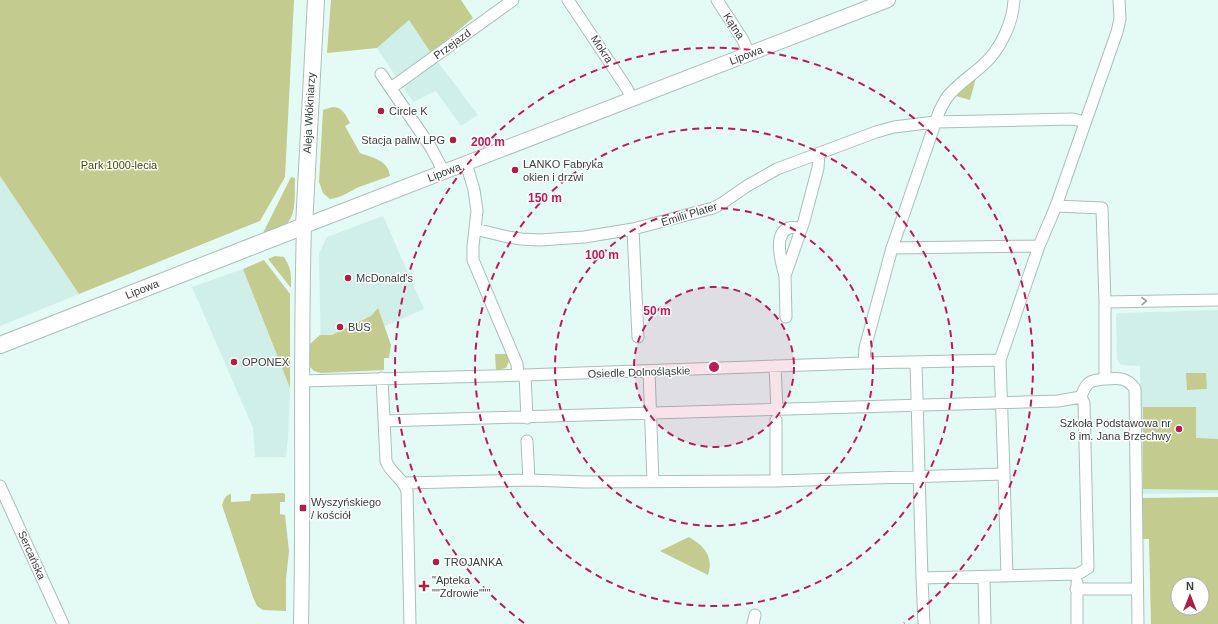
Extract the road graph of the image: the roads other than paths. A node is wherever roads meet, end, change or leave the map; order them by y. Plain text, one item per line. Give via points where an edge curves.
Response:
1 (316, 0) edge
2 (513, 0) edge
3 (568, 0) edge
4 (716, 0) edge
5 (888, 0) edge
6 (1014, 0) edge
7 (1119, 0) edge
8 (749, 54) junction
9 (381, 74) dead end
10 (391, 88) junction
11 (633, 100) junction
12 (935, 122) junction
13 (1085, 122) junction
14 (819, 153) junction
15 (466, 163) junction
16 (444, 172) junction
17 (1056, 206) junction
18 (304, 226) junction
19 (802, 228) junction
20 (475, 229) junction
21 (633, 230) junction
22 (1039, 246) junction
23 (892, 248) junction
24 (785, 276) junction
25 (1218, 300) edge
26 (1105, 302) junction
27 (786, 317) dead end
28 (638, 337) dead end
29 (0, 345) edge
30 (1000, 360) junction
31 (864, 363) junction
32 (916, 363) junction
33 (775, 366) junction
34 (649, 371) junction
35 (522, 376) junction
36 (382, 378) junction
37 (1105, 379) junction
38 (302, 381) junction
39 (1081, 397) junction
40 (1002, 403) junction
41 (916, 406) junction
42 (650, 414) junction
43 (776, 415) junction
44 (527, 418) junction
45 (384, 421) junction
46 (527, 441) dead end
47 (1004, 474) junction
48 (918, 477) junction
49 (529, 480) junction
50 (776, 481) junction
51 (653, 482) junction
52 (404, 483) junction
53 (0, 486) edge
54 (1078, 574) junction
55 (1007, 576) junction
56 (984, 577) junction
57 (922, 578) junction
58 (1137, 589) junction
59 (1076, 590) junction
60 (63, 624) edge
61 (301, 624) edge
62 (410, 624) edge
63 (924, 624) edge
64 (985, 624) edge
65 (1077, 624) edge
66 (1138, 624) edge

1 - 18 main road, Aleja Włókniarzy
2 - 10 street, Przejazd
3 - 11 street, Mokra
4 - 8 street, Kątna via 744,40
5 - 8 street, Lipowa
6 - 12 street via 1008,27 997,48 984,64 948,96
7 - 13 street via 1120,24
8 - 11 street, Lipowa
9 - 10 street
10 - 16 street via 430,146
11 - 15 street, Lipowa
12 - 13 street, Emilii Plater via 1073,119
12 - 14 street, Emilii Plater via 894,127
12 - 23 street
13 - 17 street
14 - 19 street via 818,168
14 - 21 street, Emilii Plater via 776,169 717,206
15 - 16 street, Lipowa
15 - 20 street via 477,211
16 - 18 street, Lipowa
17 - 22 street
17 - 26 street via 1102,208
18 - 29 main road, Lipowa
18 - 38 street
19 - 24 street
19 - 24 street via 788,228 780,239 780,255
20 - 21 street, Emilii Plater via 508,237 540,240
20 - 35 street via 473,260
21 - 28 street
22 - 23 street
22 - 30 street
23 - 31 street via 865,348
24 - 27 street
26 -> 25 street
26 - 37 street
30 - 32 street, Osiedle Dolnośląskie
30 - 40 street
31 - 32 street, Osiedle Dolnośląskie
31 - 33 street, Osiedle Dolnośląskie
32 - 41 street
33 - 34 street, Osiedle Dolnośląskie
33 - 43 street
34 - 35 street, Osiedle Dolnośląskie
34 - 42 street
35 - 36 street, Osiedle Dolnośląskie
35 - 44 street
36 - 38 street, Osiedle Dolnośląskie
36 - 45 street
37 - 39 street via 1093,380 1086,385
37 - 58 street via 1123,379 1130,382 1135,390
38 - 61 street
39 - 40 street via 1058,401
39 - 54 street via 1084,403 1088,568
40 - 41 street
40 - 47 street
41 - 43 street
41 - 48 street
42 - 43 street
42 - 44 street
42 - 51 street
43 - 50 street
44 - 45 street
45 - 52 street via 386,461 388,467
46 - 49 street
47 - 48 street
47 - 55 street
48 - 50 street
48 - 57 street
49 - 51 street
49 - 52 street
50 - 51 street
52 - 62 street via 408,514
53 - 60 street, Sercańska
54 - 55 street
54 - 59 street
55 - 56 street
56 - 57 street
56 - 64 street
57 - 63 street
58 - 59 street
58 - 66 street
59 - 65 street

